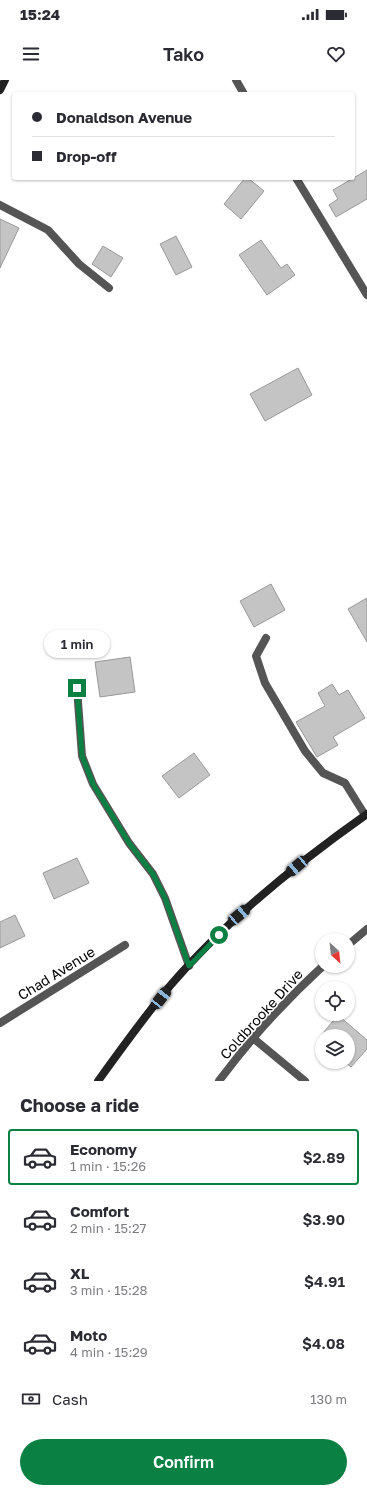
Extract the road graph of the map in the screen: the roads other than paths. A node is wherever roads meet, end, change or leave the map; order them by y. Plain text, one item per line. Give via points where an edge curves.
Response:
1 (5, 80) edge
2 (236, 80) edge
3 (0, 90) edge
4 (243, 92) edge
5 (297, 180) edge
6 (0, 205) edge
7 (109, 288) dead end
8 (367, 295) edge
9 (266, 638) dead end
10 (77, 688) dead end
11 (366, 815) edge
12 (367, 929) edge
13 (355, 939) edge
14 (125, 945) dead end
15 (189, 966) junction
16 (316, 973) edge
17 (0, 1023) edge
18 (253, 1038) junction
19 (98, 1081) edge
20 (219, 1081) edge
21 (305, 1081) edge

1 - 3 main road
2 - 4 street
5 - 8 street
6 - 7 street via 48,230 79,264
9 - 11 street via 256,656 265,684 305,751 323,773 345,783
10 - 15 street via 82,756 93,784 129,843 153,874 165,898
11 - 15 main road via 309,856 239,915
12 - 13 street
14 - 17 street, Chad Avenue
15 - 19 main road via 133,1032
16 - 18 street, Coldbrooke Drive
18 - 20 street, Coldbrooke Drive
18 - 21 street

